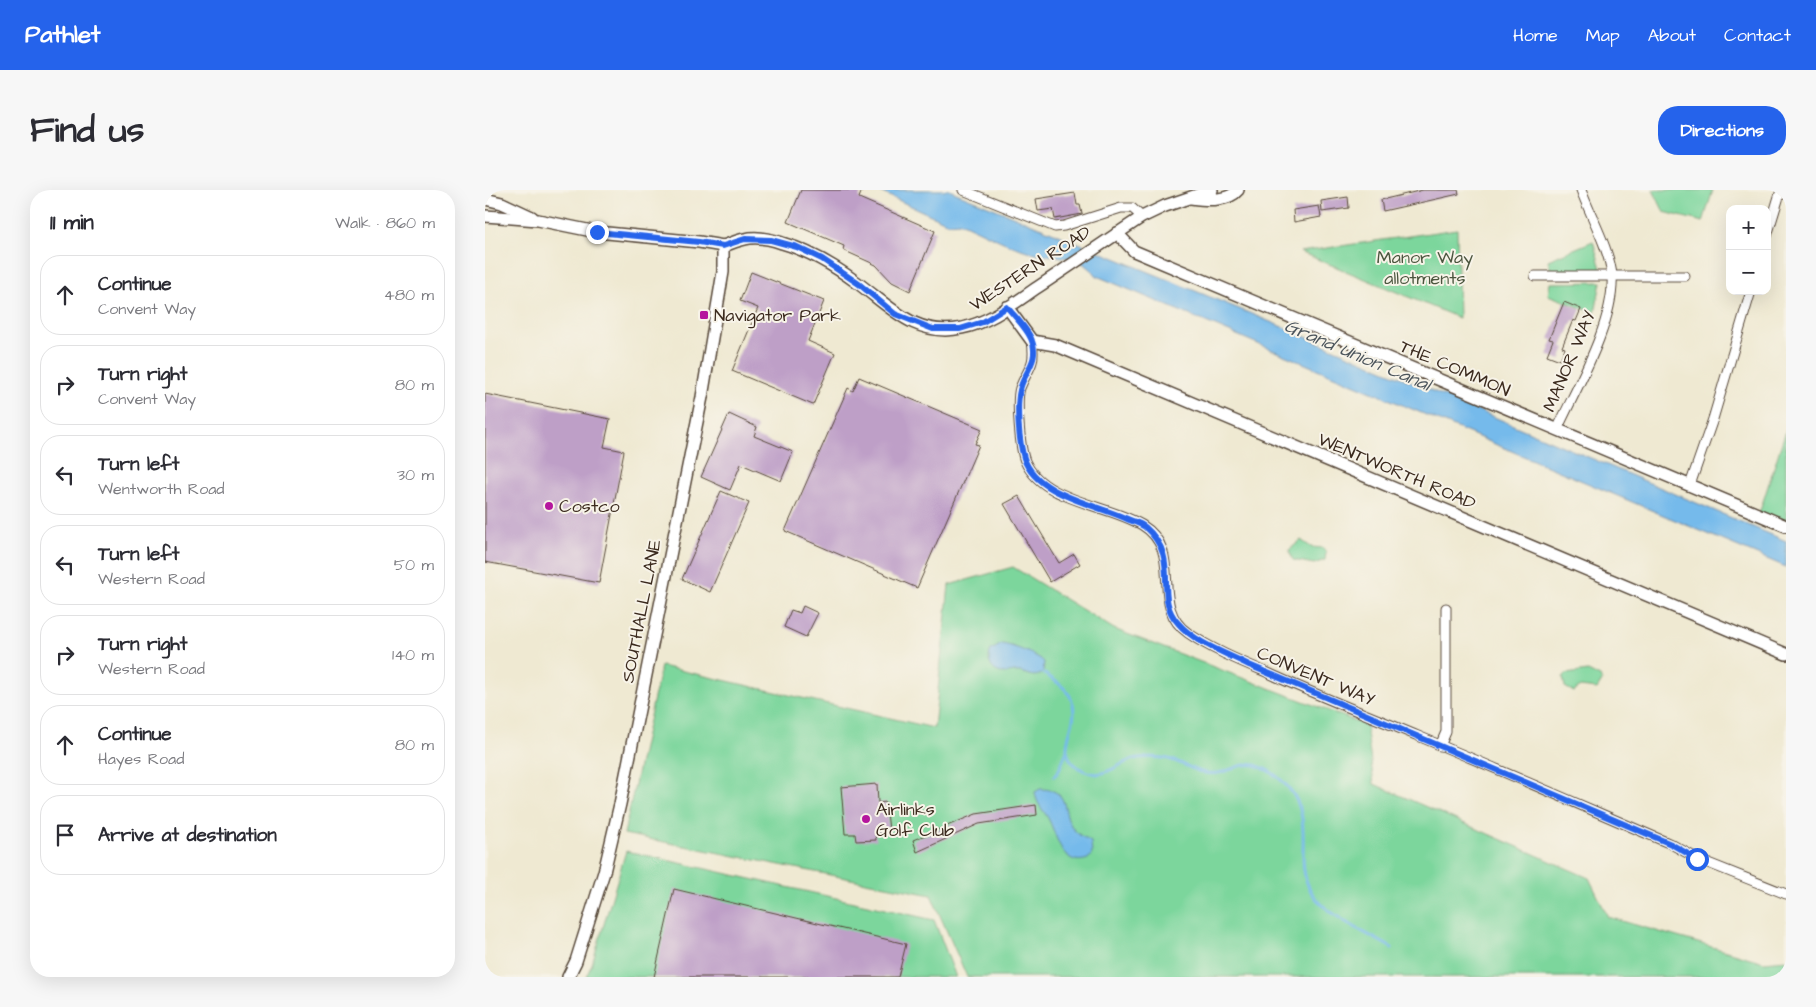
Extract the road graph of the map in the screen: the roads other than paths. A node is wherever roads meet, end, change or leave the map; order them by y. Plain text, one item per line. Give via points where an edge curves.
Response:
1 (963, 190) edge
2 (1212, 190) edge
3 (1238, 190) edge
4 (1581, 190) edge
5 (1781, 190) edge
6 (1191, 198) junction
7 (485, 199) edge
8 (485, 216) edge
9 (1142, 217) junction
10 (538, 220) junction
11 (1771, 223) edge
12 (1117, 233) junction
13 (723, 246) junction
14 (1535, 276) dead end
15 (1612, 276) junction
16 (1685, 276) dead end
17 (1750, 295) edge
18 (1007, 307) junction
19 (1033, 341) junction
20 (1557, 430) junction
21 (1690, 485) junction
22 (1786, 526) edge
23 (1446, 608) dead end
24 (1786, 654) edge
25 (1441, 746) junction
26 (1786, 894) edge
27 (567, 977) edge

1 - 9 street via 1055,227 1121,208 1132,208
2 - 6 street, WESTERN ROAD
3 - 6 street, WESTERN ROAD via 1234,195 1218,199
4 - 15 street, MANOR WAY
5 - 11 street
6 - 9 street, WESTERN ROAD
7 - 10 street via 502,203
8 - 10 street
9 - 12 street, WESTERN ROAD
10 - 13 street via 597,232
12 - 18 street, WESTERN ROAD
12 - 20 street, THE COMMON via 1134,250
13 - 18 street, WESTERN ROAD via 757,238 797,247 822,259 859,284 895,314 933,329 960,329 983,322
13 - 27 street, SOUTHALL LANE via 723,272 702,397 621,794 604,872 576,961
14 - 15 street
15 - 16 street
15 - 20 street, MANOR WAY via 1611,302 1603,329
17 - 21 street
18 - 19 street
19 - 24 street, WENTWORTH ROAD via 1055,345
19 - 25 street, CONVENT WAY via 1032,366 1020,390 1020,434 1024,459 1033,475 1048,487 1144,526 1160,543 1167,569 1166,598 1176,622 1188,633 1249,665
20 - 21 street, THE COMMON
21 - 22 street, THE COMMON
23 - 25 street via 1446,732
25 - 26 street, CONVENT WAY via 1671,844 1697,859

